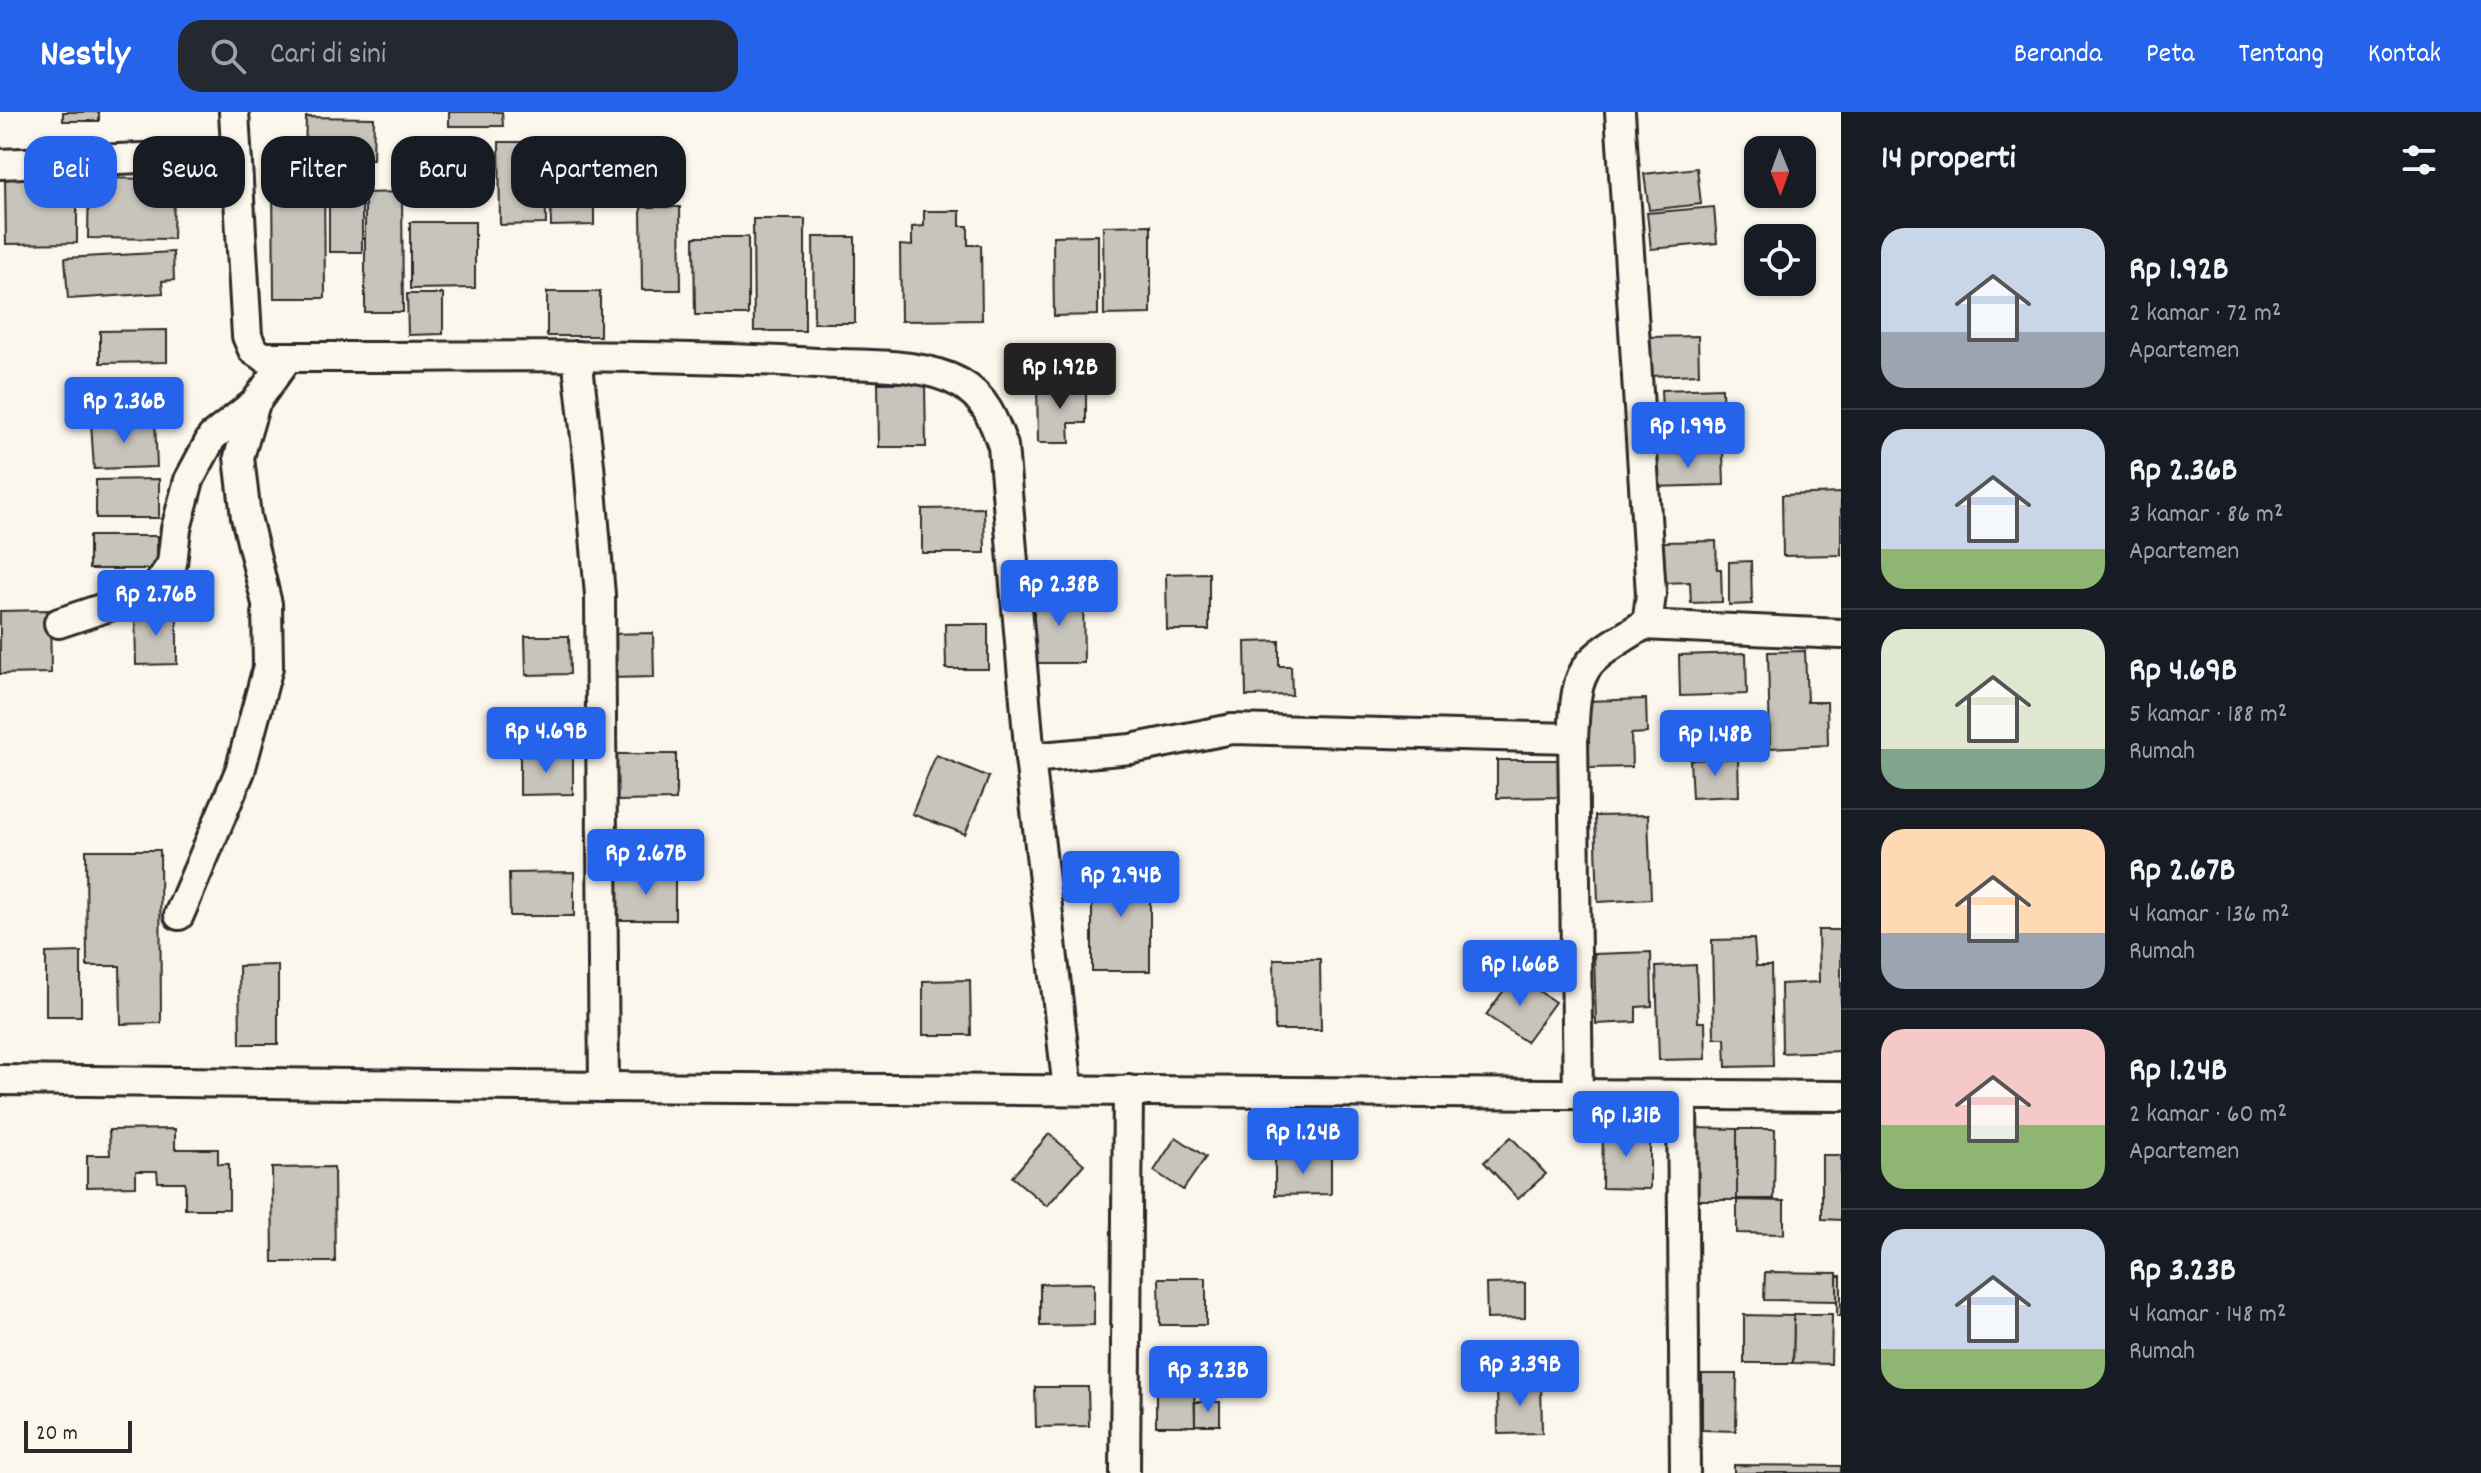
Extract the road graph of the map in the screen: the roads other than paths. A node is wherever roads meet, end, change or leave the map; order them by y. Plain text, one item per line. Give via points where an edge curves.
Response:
1 (234, 112) edge
2 (1620, 112) edge
3 (235, 136) edge
4 (133, 158) edge
5 (0, 164) edge
6 (239, 208) edge
7 (577, 356) junction
8 (288, 357) junction
9 (255, 403) junction
10 (59, 623) dead end
11 (1643, 625) junction
12 (1841, 634) edge
13 (1573, 738) junction
14 (1030, 758) junction
15 (179, 915) dead end
16 (0, 1080) edge
17 (604, 1087) junction
18 (1068, 1090) junction
19 (1128, 1090) junction
20 (1578, 1095) junction
21 (1682, 1096) junction
22 (1841, 1096) edge
23 (1125, 1473) edge
24 (1685, 1473) edge

1 - 3 street
2 - 11 street via 1651,594
4 - 5 street
6 - 8 street via 247,336 253,350 264,357
7 - 8 street
7 - 14 street via 925,370 961,383 984,402 1003,446
7 - 17 street via 600,595
8 - 9 street
9 - 10 street via 212,437 189,480 172,564 154,591
9 - 15 street via 239,457 246,517 267,604 268,667 240,771
11 - 12 street
11 - 13 street via 1589,663 1577,694
13 - 14 street via 1232,729 1131,749
13 - 20 street
14 - 18 street
16 - 17 street
17 - 18 street
18 - 19 street
19 - 20 street
19 - 23 street
20 - 21 street
21 - 22 street
21 - 24 street

